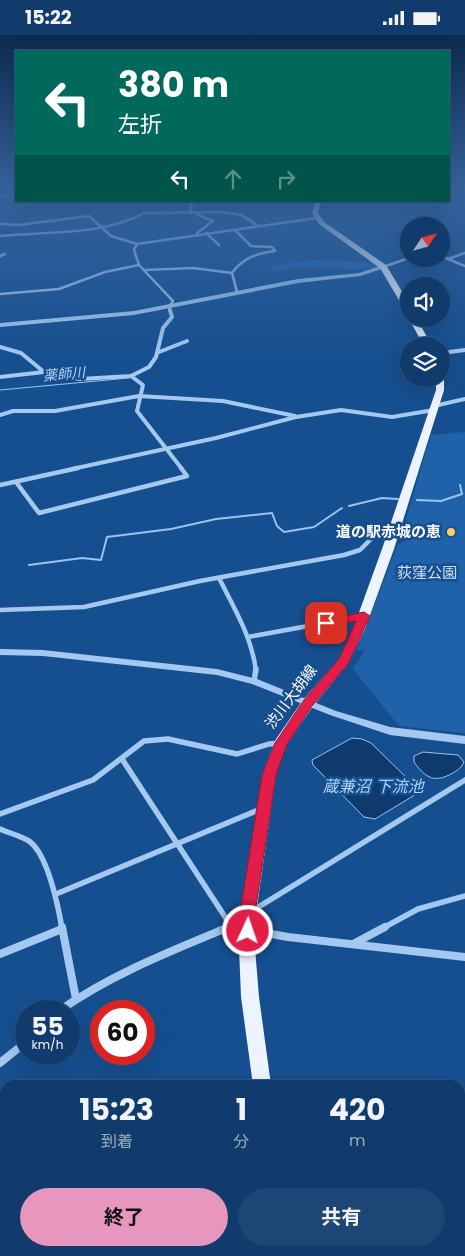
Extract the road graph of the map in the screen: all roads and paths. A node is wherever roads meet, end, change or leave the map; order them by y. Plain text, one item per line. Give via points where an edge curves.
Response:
1 (137, 245) edge
2 (251, 245) edge
3 (351, 245) edge
4 (465, 253) edge
5 (450, 258) edge
6 (450, 260) edge
7 (400, 262) edge
8 (139, 265) junction
9 (465, 266) edge
10 (383, 267) junction
11 (145, 271) junction
12 (232, 273) junction
13 (237, 292) junction
14 (0, 294) edge
15 (400, 295) edge
16 (170, 307) junction
17 (0, 325) edge
18 (187, 341) dead end
19 (0, 347) edge
20 (465, 350) edge
21 (159, 352) junction
22 (450, 352) edge
23 (44, 372) junction
24 (131, 376) junction
25 (0, 377) edge
26 (438, 387) edge
27 (139, 396) junction
28 (465, 399) edge
29 (434, 408) junction
30 (0, 415) edge
31 (296, 417) junction
32 (167, 449) junction
33 (16, 482) junction
34 (0, 485) edge
35 (393, 535) junction
36 (219, 579) junction
37 (0, 610) edge
38 (364, 616) junction
39 (248, 637) junction
40 (0, 652) edge
41 (254, 681) junction
42 (308, 703) junction
43 (465, 740) edge
44 (281, 743) junction
45 (122, 759) junction
46 (465, 780) edge
47 (263, 807) junction
48 (0, 814) edge
49 (0, 829) edge
50 (177, 843) junction
51 (56, 895) junction
52 (465, 895) edge
53 (248, 913) junction
54 (231, 927) junction
55 (62, 929) junction
56 (248, 931) junction
57 (355, 943) junction
58 (0, 954) edge
59 (465, 957) edge
60 (76, 999) joint
61 (15, 1051) edge
62 (0, 1063) edge
63 (261, 1080) edge

1 - 8 street via 134,250
2 - 12 street via 272,247 275,251 256,252
3 - 10 main road
4 - 5 street
6 - 9 street
7 - 10 street
8 - 11 street
8 - 14 street via 59,289
10 - 13 street via 360,274
10 - 15 main road
11 - 12 street via 193,268
11 - 16 street via 172,301
12 - 13 street
13 - 16 street
16 - 17 street
16 - 21 street via 172,317 163,328
18 - 21 street
19 - 23 street via 21,353
20 - 22 street
21 - 24 street via 149,367
23 - 24 street via 80,379
23 - 25 street
24 - 27 street via 143,385
26 - 29 main road, 渋川大胡線
27 - 30 street via 55,411 12,411
27 - 31 street via 222,401
27 - 32 street via 137,411
28 - 29 street
29 - 31 street via 392,417 342,410
29 - 35 main road, 渋川大胡線
31 - 32 street
32 - 33 street
32 - 33 street via 187,476 69,507 39,513
33 - 34 street
35 - 36 street via 376,534 360,550 344,555
35 - 38 main road, 渋川大胡線
36 - 37 street via 84,607
36 - 39 street
38 - 39 street
38 - 42 main road, 渋川大胡線 via 344,661
39 - 41 street via 256,670
40 - 41 street via 43,653 217,672
41 - 42 street
42 - 43 street via 390,731
42 - 44 main road, 渋川大胡線
44 - 45 street via 269,741 249,753 237,754 168,739 144,741
44 - 47 main road, 渋川大胡線 via 269,775
45 - 48 street via 94,780
45 - 50 street
46 - 53 street
47 - 50 street
47 - 53 main road, 渋川大胡線
49 - 51 street via 29,841 38,850
50 - 51 street
50 - 54 street
51 - 55 street
52 - 57 street via 418,909
53 - 56 main road, 渋川大胡線
54 - 56 street
54 - 60 street via 163,954
55 - 58 street
55 - 60 street
56 - 57 street
56 - 63 main road, 渋川大胡線 via 250,997
57 - 59 street
61 - 62 street

